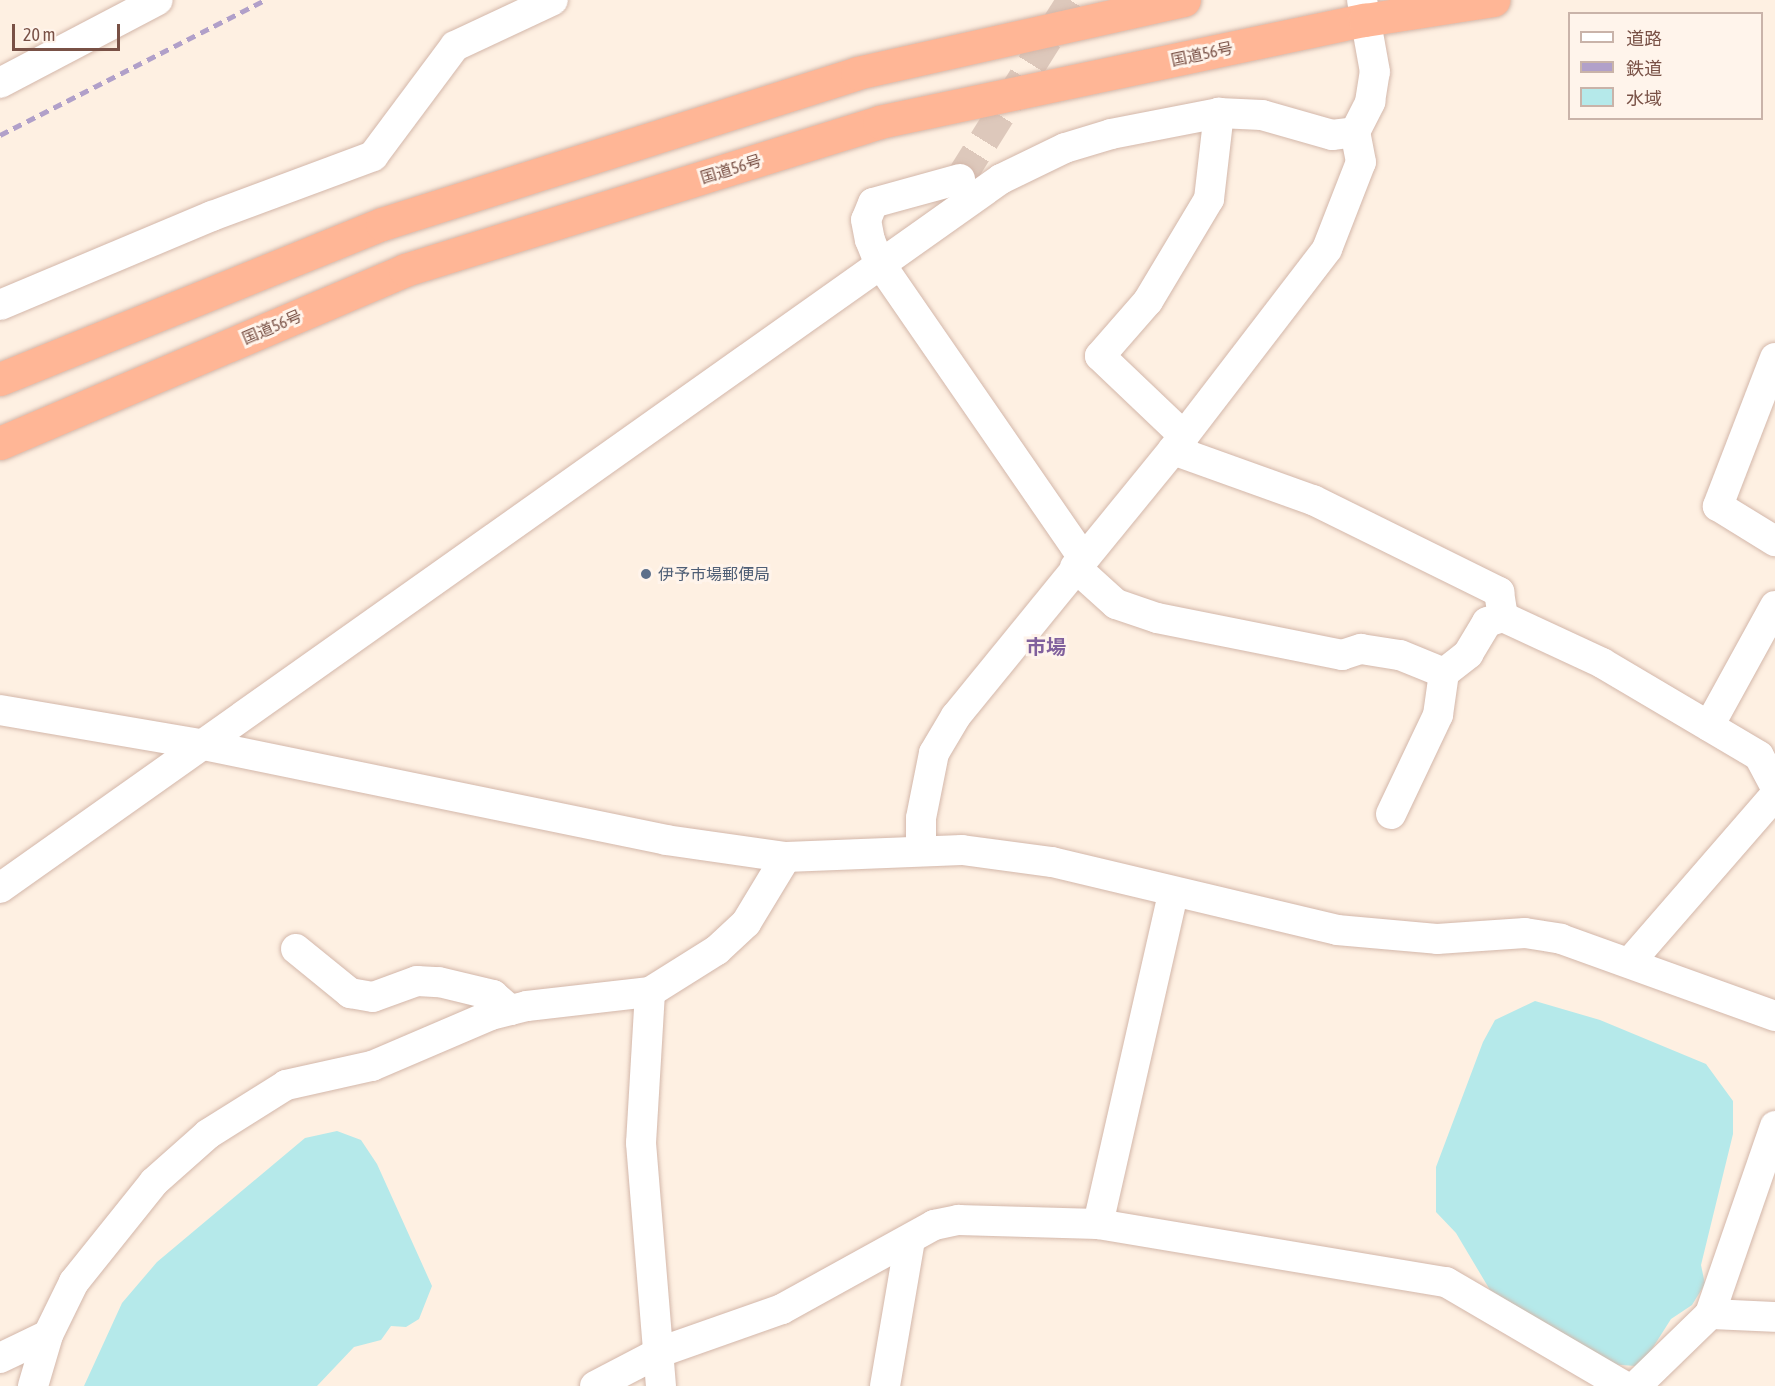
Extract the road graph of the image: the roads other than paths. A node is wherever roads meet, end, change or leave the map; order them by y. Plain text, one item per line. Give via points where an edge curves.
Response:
1 (158, 0) edge
2 (553, 0) edge
3 (1184, 0) edge
4 (1493, 0) edge
5 (1364, 10) edge
6 (0, 83) edge
7 (1219, 113) junction
8 (1355, 132) junction
9 (960, 179) tunnel mouth
10 (879, 262) junction
11 (0, 305) edge
12 (1775, 358) edge
13 (0, 379) edge
14 (0, 443) edge
15 (1178, 443) junction
16 (1775, 541) edge
17 (1079, 563) junction
18 (1775, 606) edge
19 (1503, 617) junction
20 (1444, 673) junction
21 (0, 710) edge
22 (1709, 726) junction
23 (204, 745) junction
24 (1775, 786) edge
25 (1775, 795) edge
26 (1391, 814) dead end
27 (921, 851) junction
28 (786, 857) junction
29 (0, 888) edge
30 (1173, 895) junction
31 (296, 949) dead end
32 (1630, 962) junction
33 (650, 992) junction
34 (510, 1010) junction
35 (1775, 1016) edge
36 (1775, 1126) edge
37 (1098, 1224) junction
38 (910, 1239) junction
39 (1710, 1314) junction
40 (1775, 1317) edge
41 (48, 1335) junction
42 (660, 1352) junction
43 (0, 1358) edge
44 (33, 1386) edge
45 (595, 1386) edge
46 (661, 1386) edge
47 (885, 1386) edge
48 (1624, 1386) edge
49 (1636, 1386) edge

1 - 6 street
2 - 11 street via 455,46 373,156 202,220
3 - 13 highway via 857,73 382,224
4 - 5 highway, 国道56号
5 - 8 street via 1375,72 1370,102
5 - 14 highway, 国道56号 via 879,122 405,270
7 - 8 street via 1262,115 1332,135
7 - 10 street via 1111,134 1065,148 1000,179
7 - 15 street via 1209,199 1148,301 1101,356
8 - 15 street via 1361,162 1327,249
9 - 10 street via 873,203 866,220
10 - 17 street
10 - 23 street
12 - 16 street via 1718,506
15 - 17 street
15 - 19 street via 1313,500 1499,592
17 - 20 street via 1116,604 1157,618 1342,655 1361,649 1400,655
17 - 27 street via 956,716 934,753 921,818
18 - 22 street
19 - 20 street via 1487,622 1468,654
19 - 22 street via 1602,663
20 - 26 street via 1438,715
21 - 23 street
22 - 24 street via 1759,756
23 - 28 street via 666,840
23 - 29 street
25 - 32 street
27 - 28 street
27 - 30 street via 962,850 1052,862
28 - 33 street via 746,923 717,950
30 - 32 street via 1337,930 1403,938 1525,933
30 - 37 street
31 - 34 street via 350,993 373,997 417,981 439,982 493,995
32 - 35 street
33 - 34 street
33 - 42 street via 641,1143
34 - 41 street via 372,1066 294,1081 208,1134 154,1182 107,1237 74,1282
36 - 39 street
37 - 38 street via 958,1220 934,1225
37 - 48 street via 1446,1282
38 - 42 street via 782,1309
38 - 47 street
39 - 40 street
39 - 49 street
41 - 43 street
41 - 44 street
42 - 45 street
42 - 46 street

